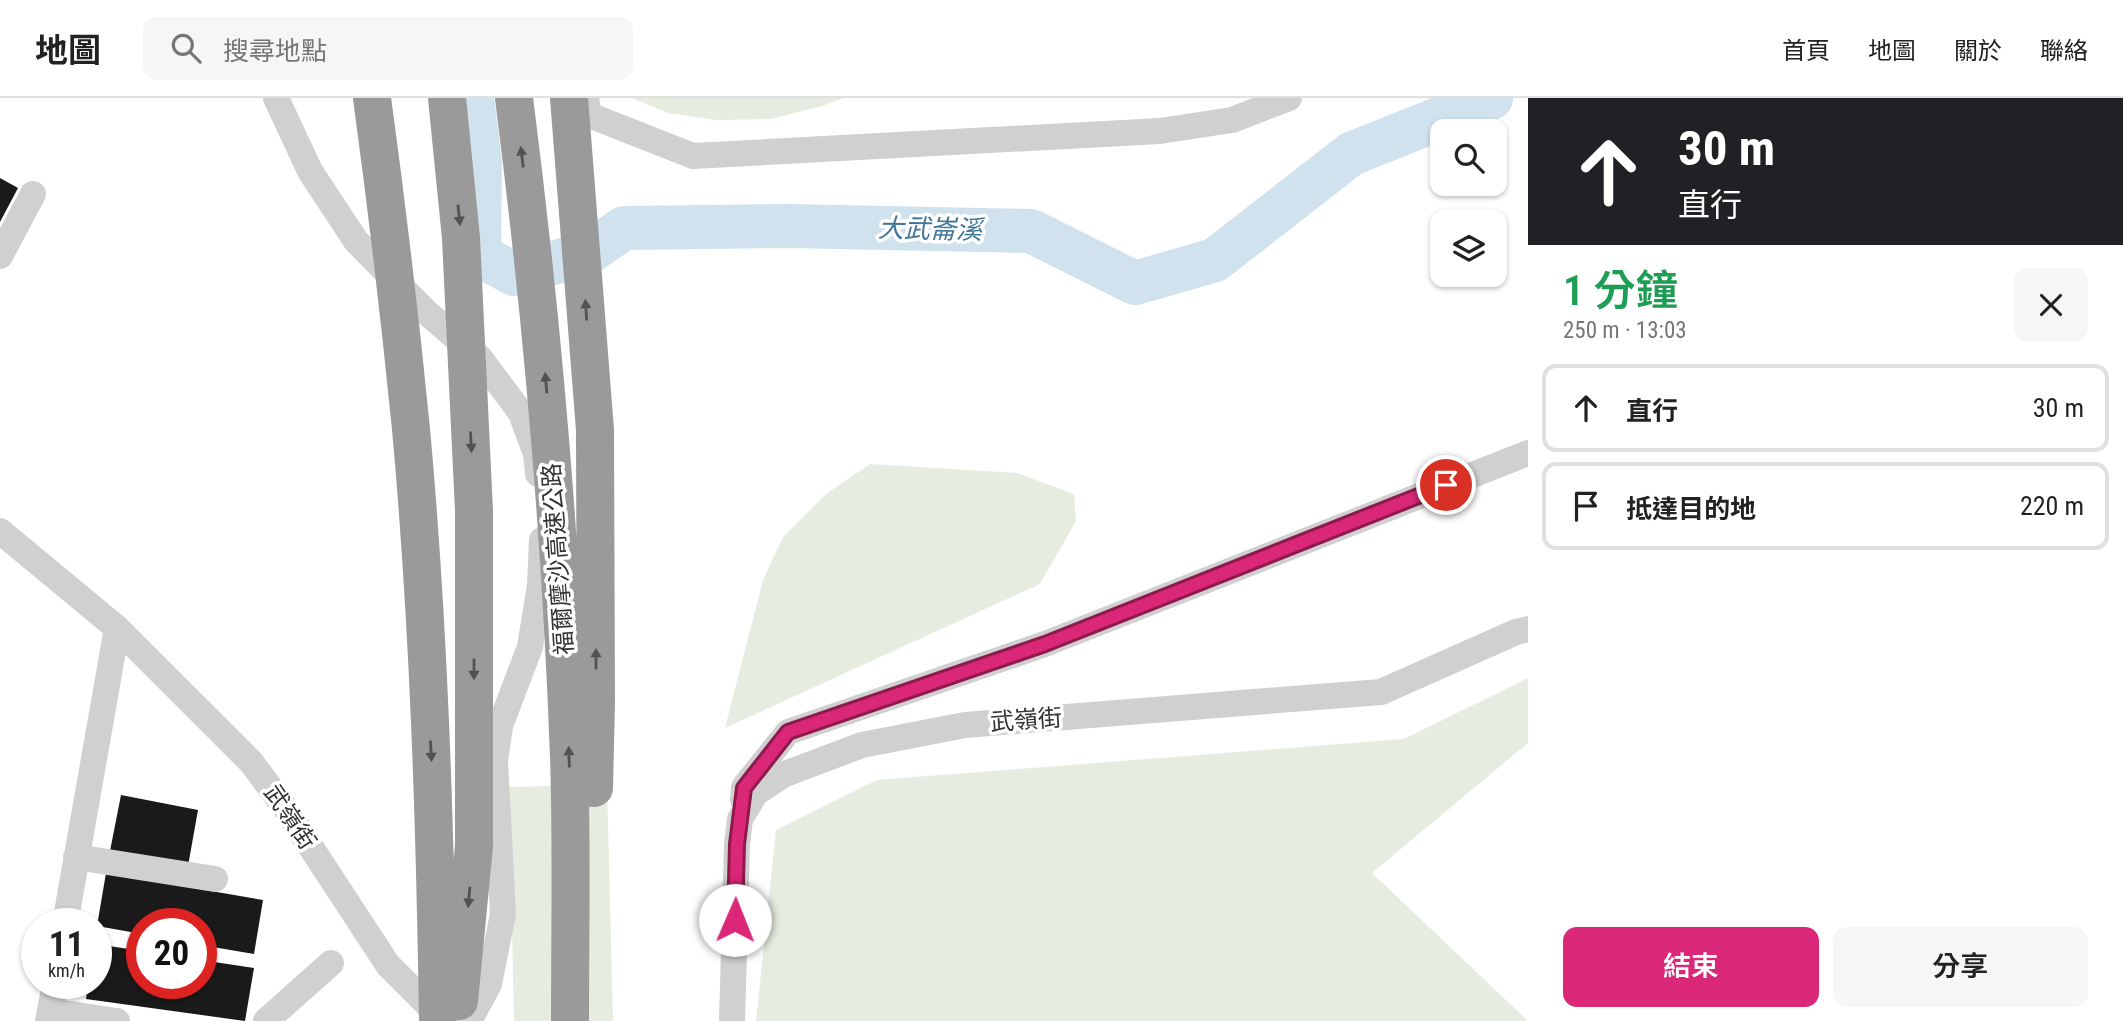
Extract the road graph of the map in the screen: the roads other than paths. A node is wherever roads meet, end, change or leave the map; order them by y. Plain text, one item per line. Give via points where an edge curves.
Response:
1 (276, 98) edge
2 (372, 98) edge
3 (388, 98) edge
4 (447, 98) edge
5 (514, 98) edge
6 (569, 98) edge
7 (586, 98) edge
8 (1289, 98) edge
9 (33, 194) dead end
10 (0, 256) edge
11 (1528, 453) edge
12 (0, 531) edge
13 (422, 585) junction
14 (117, 628) junction
15 (1528, 629) edge
16 (740, 819) junction
17 (76, 857) junction
18 (215, 879) dead end
19 (68, 908) edge
20 (331, 962) dead end
21 (49, 1016) edge
22 (117, 1021) edge
23 (266, 1021) edge
24 (438, 1021) edge
25 (444, 1021) edge
26 (457, 1021) edge
27 (469, 1021) edge
28 (570, 1021) edge
29 (581, 1021) edge
30 (732, 1021) edge

1 - 27 street via 310,171 356,241 426,312 480,358 521,412 536,454 543,516 540,584 530,647 500,726 495,761 503,914 489,984
2 - 13 highway, bridge via 407,391
3 - 13 highway, bridge via 406,238
4 -> 26 highway, bridge via 461,239 474,512 474,846
28 -> 5 highway, 福爾摩沙高速公路 via 569,759 558,531 540,309
29 -> 6 highway via 592,897 595,444
7 - 8 street via 589,115 693,156 1160,131 1232,120
9 - 10 street
11 - 16 street via 1045,644 788,732 744,788
12 - 14 street, 武嶺街
13 -> 24 highway, bridge via 436,845
14 - 17 street
14 - 25 street, 武嶺街 via 251,762 388,965
15 - 16 street, 武嶺街 via 1381,692 965,725 862,745 785,774 755,793
16 - 30 street, 武嶺街
17 - 18 street
17 - 19 street
20 - 23 street
21 - 22 street

